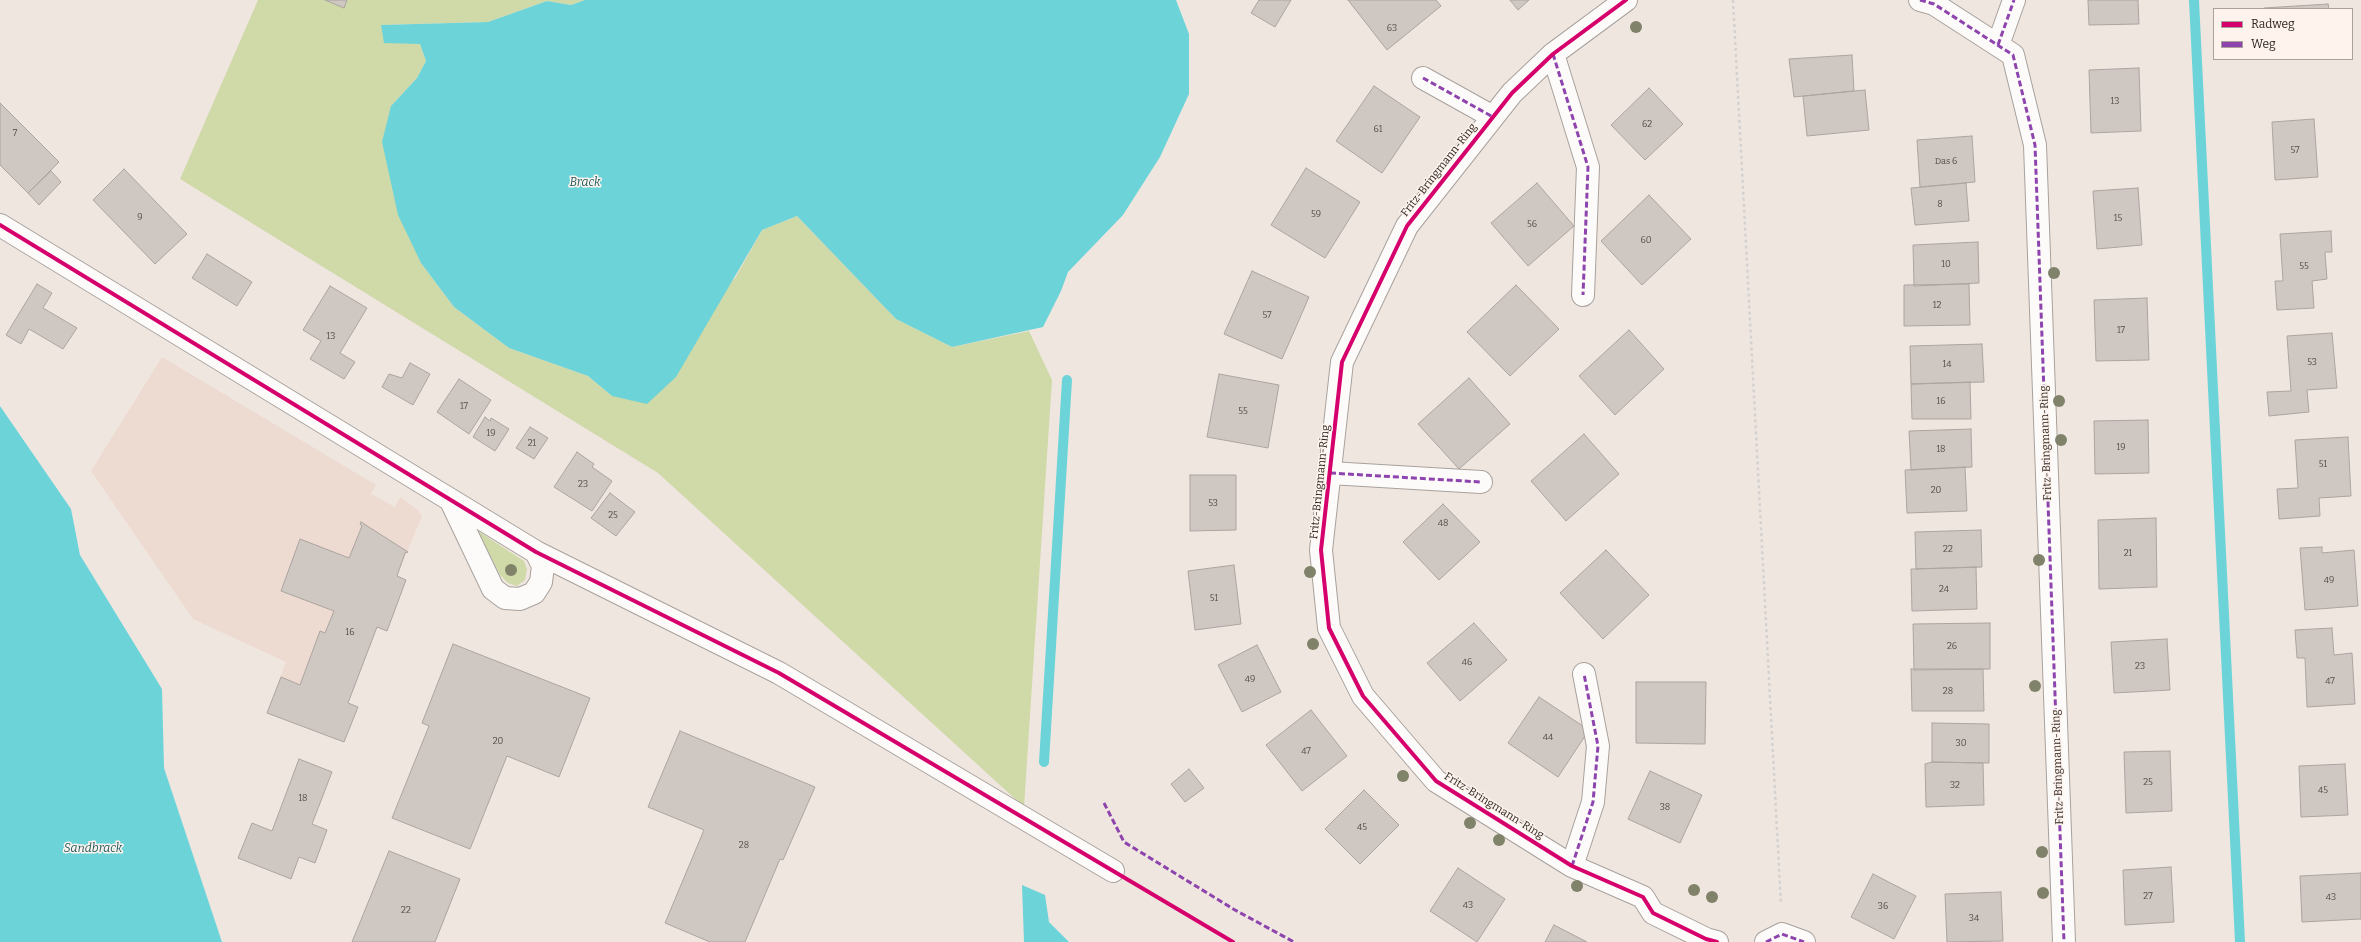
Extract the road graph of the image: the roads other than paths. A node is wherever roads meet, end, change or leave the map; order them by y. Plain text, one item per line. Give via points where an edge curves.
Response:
1 (1626, 0) edge
2 (1920, 0) edge
3 (2014, 0) edge
4 (1998, 45) junction
5 (1552, 54) junction
6 (1423, 78) dead end
7 (1493, 117) junction
8 (0, 226) edge
9 (1583, 295) dead end
10 (1330, 473) junction
11 (1481, 482) dead end
12 (451, 501) junction
13 (536, 552) junction
14 (1584, 674) dead end
15 (1572, 866) junction
16 (1114, 871) dead end
17 (1774, 938) edge
18 (1717, 942) edge
19 (1804, 942) edge
20 (2064, 942) edge

1 - 5 street, Fritz-Bringmann-Ring
2 - 4 street, Fritz-Bringmann-Ring via 1934,4
3 - 4 street
4 - 20 street, Fritz-Bringmann-Ring via 2013,55 2035,145
5 - 7 street, Fritz-Bringmann-Ring via 1512,93
5 - 9 street via 1588,167
6 - 7 street, Fritz-Bringmann-Ring
7 - 10 street, Fritz-Bringmann-Ring via 1407,226 1342,362
8 - 12 street
10 - 11 street, Fritz-Bringmann-Ring
10 - 15 street, Fritz-Bringmann-Ring via 1321,550 1329,628 1363,696 1436,781
12 - 13 street
12 - 13 street via 493,589 505,598 520,600 534,593 541,582 543,566
13 - 16 street via 779,674
14 - 15 street via 1598,746 1594,802
15 - 18 street, Fritz-Bringmann-Ring via 1643,896 1653,913
17 - 19 street

